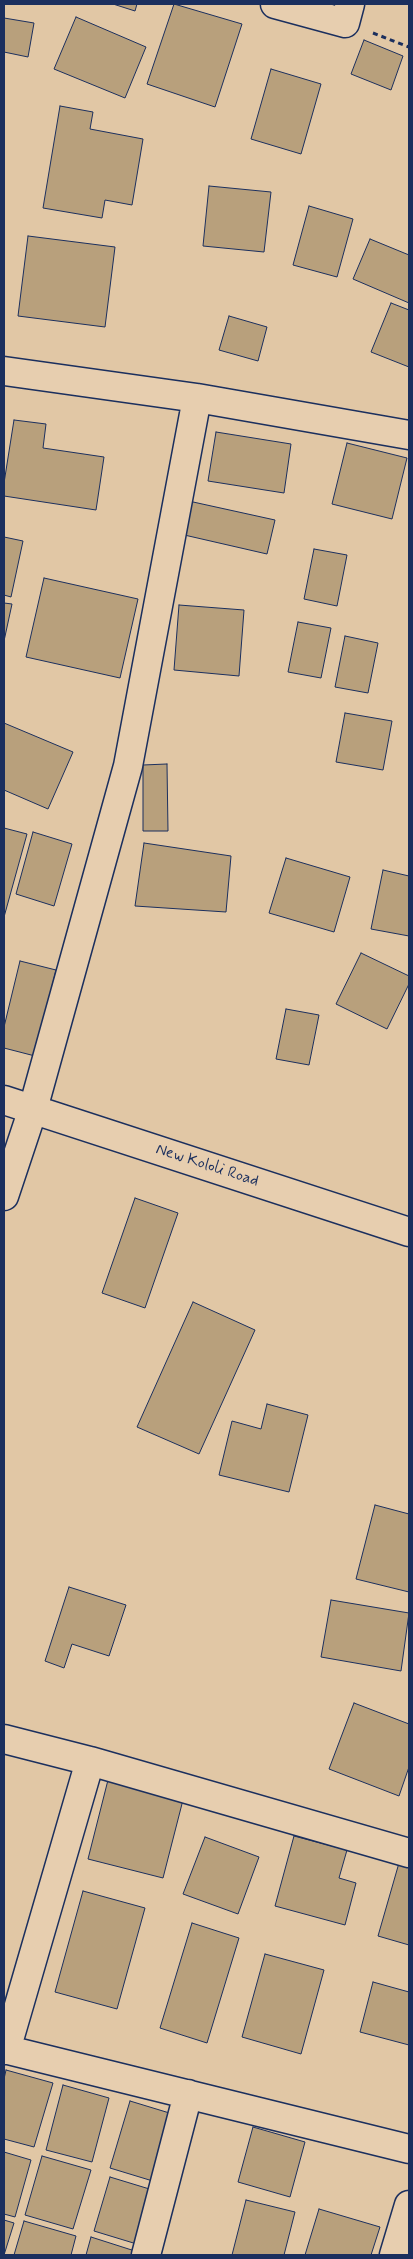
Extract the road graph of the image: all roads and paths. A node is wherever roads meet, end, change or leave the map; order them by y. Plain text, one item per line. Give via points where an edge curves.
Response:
1 (275, 4) edge
2 (348, 13) edge
3 (409, 47) edge
4 (4, 371) edge
5 (197, 398) junction
6 (409, 435) edge
7 (4, 1100) edge
8 (32, 1109) junction
9 (4, 1196) edge
10 (409, 1232) edge
11 (4, 1739) edge
12 (90, 1761) junction
13 (409, 1853) edge
14 (5, 2049) edge
15 (188, 2094) junction
16 (409, 2149) edge
17 (409, 2205) edge
18 (146, 2255) edge
19 (394, 2255) edge

1 - 2 street
2 - 3 path
4 - 5 street
5 - 6 street
5 - 8 street via 128,766
7 - 8 street, New Kololi Road
8 - 9 street
8 - 10 street, New Kololi Road
11 - 12 street
12 - 13 street
12 - 14 street
14 - 15 street
15 - 16 street
15 - 18 street
17 - 19 street

